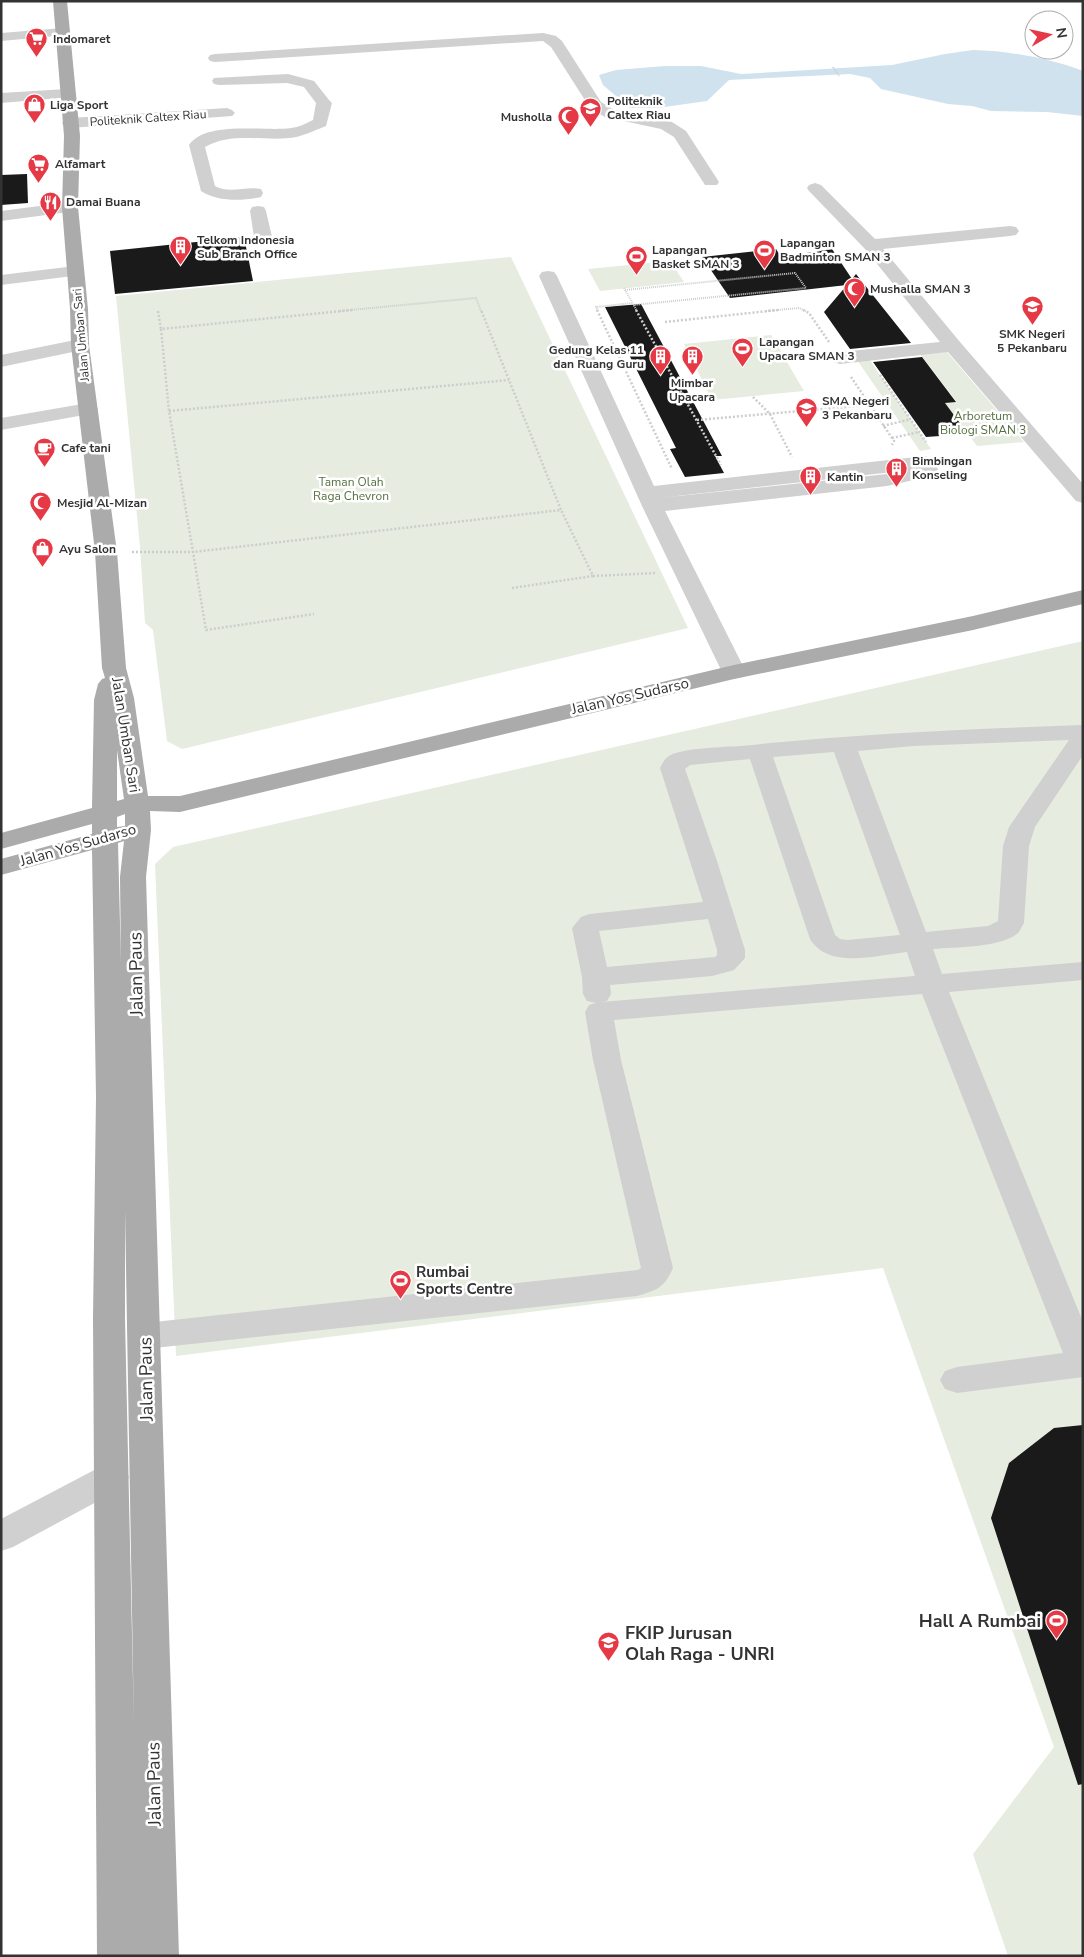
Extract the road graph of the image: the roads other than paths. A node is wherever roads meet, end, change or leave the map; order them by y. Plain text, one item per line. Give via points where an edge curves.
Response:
1 (60, 1) edge
2 (63, 32) junction
3 (1, 37) edge
4 (215, 58) dead end
5 (219, 81) dead end
6 (1, 98) edge
7 (89, 105) dead end
8 (69, 108) junction
9 (227, 113) dead end
10 (711, 182) dead end
11 (815, 188) dead end
12 (255, 193) dead end
13 (70, 207) junction
14 (258, 211) dead end
15 (1, 216) edge
16 (1010, 231) dead end
17 (262, 237) dead end
18 (871, 245) junction
19 (75, 271) junction
20 (548, 276) dead end
21 (1, 280) edge
22 (80, 345) junction
23 (953, 346) junction
24 (840, 358) road end
25 (1, 361) edge
26 (88, 409) junction
27 (1, 424) edge
28 (1083, 497) edge
29 (650, 500) junction
30 (1083, 597) edge
31 (114, 668) junction
32 (734, 672) junction
33 (1083, 732) edge
34 (1083, 737) edge
35 (843, 744) junction
36 (759, 751) junction
37 (137, 816) junction
38 (105, 825) junction
39 (1, 841) edge
40 (1, 867) edge
41 (718, 909) junction
42 (917, 942) junction
43 (1083, 971) edge
44 (596, 977) junction
45 (932, 984) junction
46 (599, 1012) junction
47 (1072, 1307) edge
48 (145, 1336) junction
49 (1083, 1364) edge
50 (957, 1380) dead end
51 (112, 1477) junction
52 (1, 1536) edge
53 (118, 1956) edge
54 (158, 1956) edge

1 - 2 main road, Jalan Umban Sari
2 - 3 street
2 - 8 main road, Jalan Umban Sari
4 - 10 street via 551,39 558,44 595,105 610,114 666,125 680,134
5 - 12 street via 288,78 309,84 324,103 320,123 301,131 234,134 204,140 197,145 207,188 223,193
6 - 8 street
7 - 8 street, Politeknik Caltex Riau
8 - 9 street, Politeknik Caltex Riau
8 - 13 main road, Jalan Umban Sari via 72,136
11 - 18 street
13 - 15 street
13 - 19 main road, Jalan Umban Sari
14 - 17 street
16 - 18 street
18 - 23 street
19 - 21 street
19 - 22 main road, Jalan Umban Sari
20 - 29 street
22 - 25 street
22 - 26 main road, Jalan Umban Sari
23 - 24 street
23 - 28 street
26 - 27 street
26 - 31 main road, Jalan Umban Sari via 106,552
29 - 29 street via 925,462 928,469 887,480
29 - 32 street
30 - 32 main road, Jalan Yos Sudarso
31 - 37 main road, Jalan Umban Sari via 122,698
31 - 38 main road, Jalan Umban Sari via 106,700
32 - 37 main road, Jalan Yos Sudarso
33 - 35 street
34 - 42 street via 1022,828 1016,846 1008,927 992,934
35 - 36 street
35 - 42 street
36 - 41 street via 690,758 678,761 672,768
36 - 42 street via 823,940 832,947 848,949
37 - 38 main road, Jalan Yos Sudarso
37 - 48 main road, Jalan Paus via 134,887
38 - 39 main road, Jalan Yos Sudarso
38 - 40 main road, Jalan Yos Sudarso
38 - 51 main road, Jalan Paus via 111,1096 109,1319
41 - 44 street via 590,923 585,928
41 - 44 street via 731,950 730,958 724,964 712,968
42 - 45 street
43 - 45 street
44 - 46 street
45 - 46 street
45 - 47 street
46 - 48 street via 607,1060 657,1268 651,1279 637,1284
47 - 49 street
48 - 54 main road, Jalan Paus
49 - 50 street
51 - 52 street
51 - 53 main road, Jalan Paus

